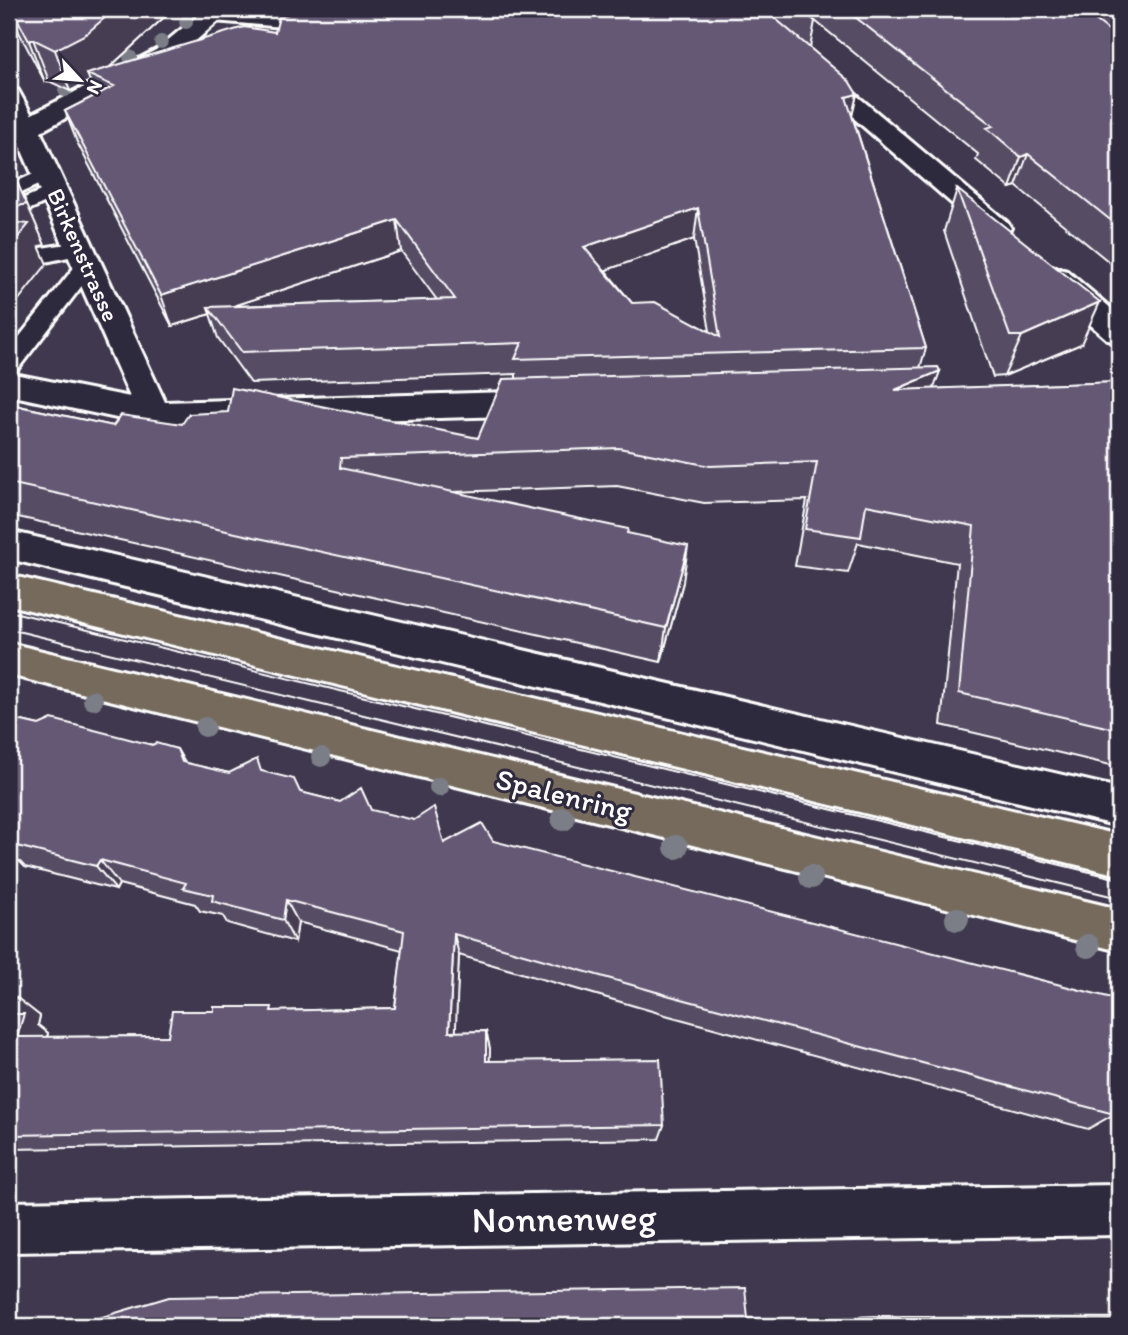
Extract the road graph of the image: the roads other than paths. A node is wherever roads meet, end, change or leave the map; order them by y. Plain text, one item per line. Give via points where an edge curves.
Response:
1 (331, 9) edge
2 (740, 9) edge
3 (217, 12) edge
4 (9, 96) edge
5 (17, 133) edge
6 (53, 190) junction
7 (9, 192) edge
8 (14, 219) edge
9 (1014, 243) edge
10 (36, 255) dead end
11 (83, 256) junction
12 (1035, 261) edge
13 (1119, 332) edge
14 (9, 365) edge
15 (9, 384) edge
16 (574, 402) edge
17 (154, 414) junction
18 (9, 545) edge
19 (9, 590) edge
20 (9, 659) edge
21 (1119, 807) edge
22 (1119, 856) edge
23 (1119, 930) edge
24 (1119, 1210) edge
25 (9, 1227) edge

1 - 3 street via 283,20
2 - 9 street
3 - 5 street via 165,55
4 - 5 street, Birkenstrasse
5 - 6 street, Birkenstrasse
6 - 7 lane
6 - 8 lane via 22,221
6 - 11 street, Birkenstrasse
10 - 11 lane
11 - 14 lane
11 - 17 street, Birkenstrasse
12 - 13 street
15 - 17 street
16 - 17 street
18 - 21 street
19 - 22 main road
20 - 23 main road, Spalenring
24 - 25 street, Nonnenweg

